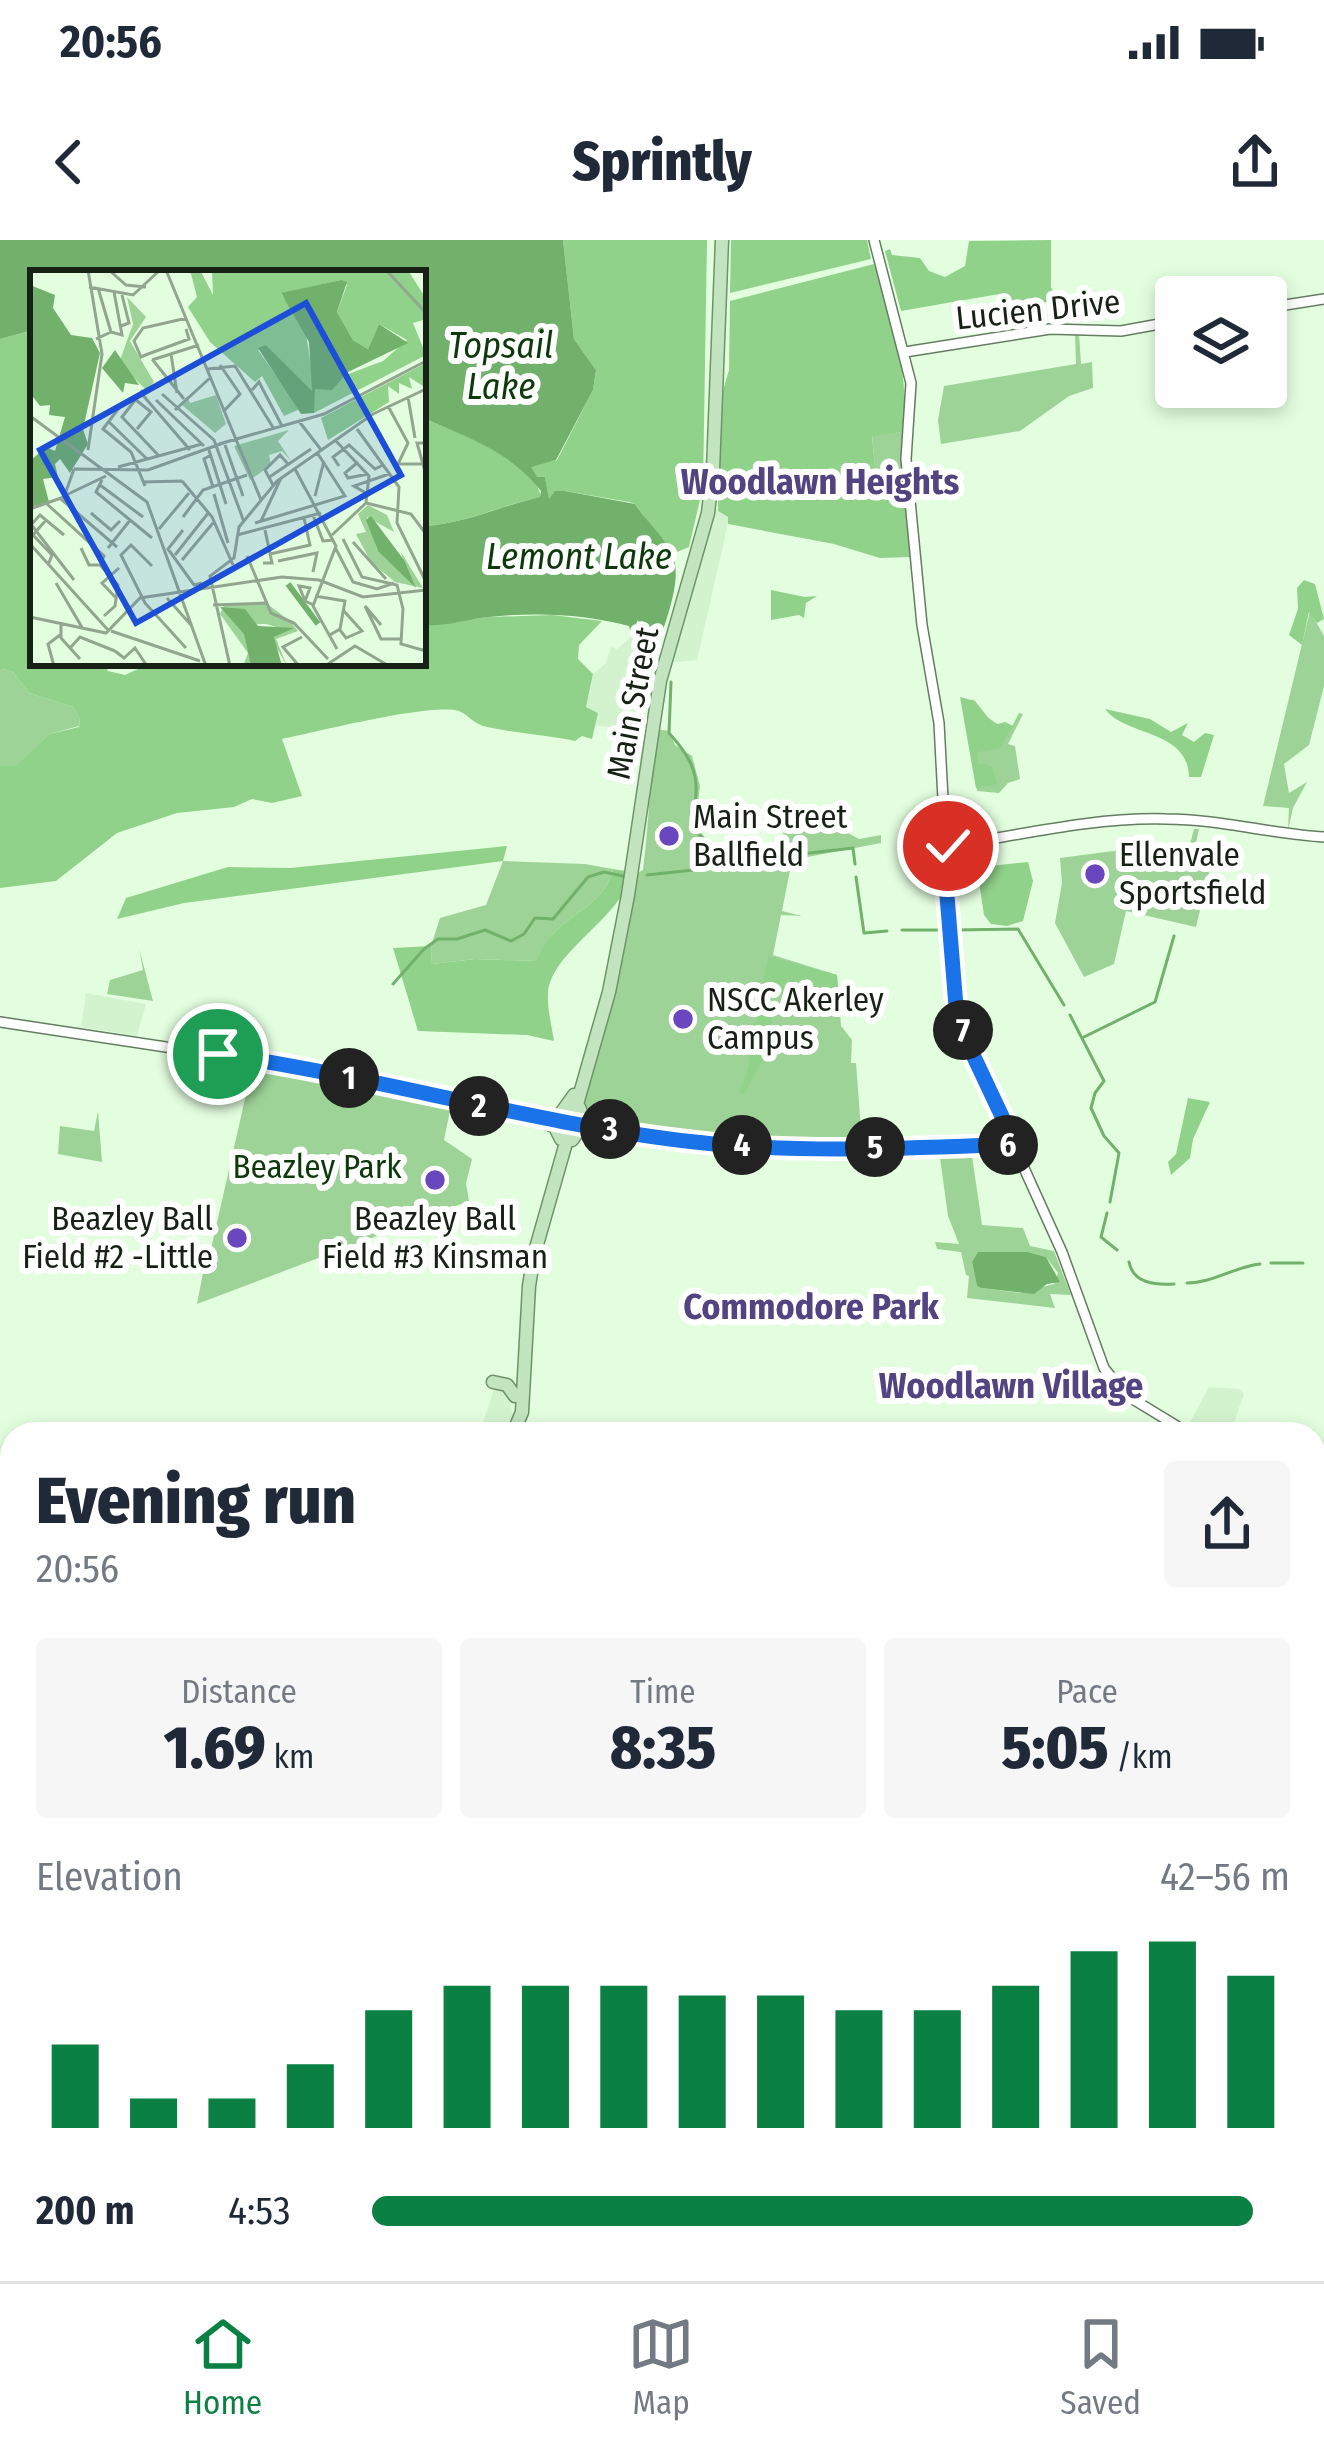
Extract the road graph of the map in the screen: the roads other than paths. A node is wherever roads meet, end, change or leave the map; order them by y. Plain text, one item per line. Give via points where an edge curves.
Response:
1 (722, 240) edge
2 (874, 240) edge
3 (1324, 299) edge
4 (1287, 305) edge
5 (1155, 325) edge
6 (905, 352) junction
7 (1324, 837) edge
8 (943, 847) junction
9 (0, 1022) edge
10 (576, 1099) junction
11 (534, 1117) junction
12 (570, 1122) junction
13 (593, 1126) junction
14 (564, 1142) junction
15 (1015, 1144) junction
16 (529, 1286) junction
17 (493, 1382) dead end
18 (515, 1396) junction
19 (519, 1422) edge
20 (521, 1422) edge
21 (1170, 1422) edge

1 - 10 main road, Main Street via 712,492 660,681 628,895
2 - 6 street
3 - 4 street
5 - 6 street, Lucien Drive via 1050,329
6 - 8 street via 906,459 939,724
7 - 8 street via 1141,819
8 - 15 street via 956,1006
9 - 11 street via 254,1060
10 - 11 main road via 560,1116
10 - 12 main road, Main Street
10 - 13 main road
11 - 12 street
11 - 14 main road
12 - 13 street
12 - 14 main road, Main Street
13 - 14 main road
13 - 15 street via 744,1145
14 - 16 main road, Main Street
15 - 21 street via 1106,1372 1129,1398
16 - 18 main road, Main Street
16 - 20 main road, Main Street
17 - 18 main road
18 - 19 main road, Main Street

